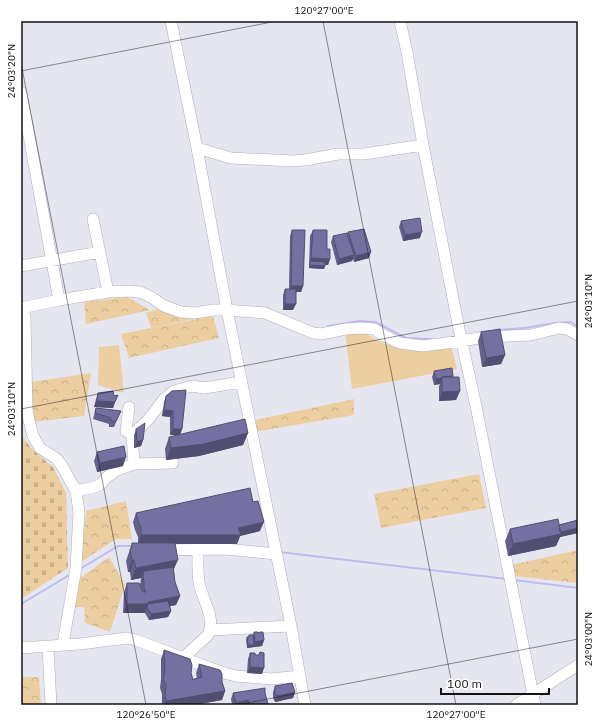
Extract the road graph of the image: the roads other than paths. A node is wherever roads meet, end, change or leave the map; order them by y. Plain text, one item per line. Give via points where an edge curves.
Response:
1 (171, 21) edge
2 (400, 21) edge
3 (21, 92) edge
4 (24, 122) edge
5 (25, 142) edge
6 (423, 145) junction
7 (197, 148) junction
8 (93, 219) dead end
9 (100, 252) junction
10 (51, 261) junction
11 (21, 266) edge
12 (108, 292) junction
13 (59, 300) junction
14 (22, 308) edge
15 (227, 310) junction
16 (578, 335) edge
17 (460, 338) junction
18 (242, 382) junction
19 (129, 407) dead end
20 (132, 435) junction
21 (173, 463) dead end
22 (134, 464) junction
23 (76, 491) junction
24 (198, 550) junction
25 (155, 551) edge
26 (276, 554) junction
27 (291, 626) junction
28 (210, 630) junction
29 (63, 644) junction
30 (48, 647) junction
31 (21, 648) edge
32 (183, 658) junction
33 (578, 665) edge
34 (300, 676) junction
35 (534, 699) edge
36 (52, 705) edge
37 (306, 705) edge
38 (516, 705) edge

1 - 7 street
2 - 6 street
3 - 4 street
4 - 5 street
5 - 10 street
6 - 7 street via 294,161 231,158
6 - 17 street
7 - 15 street
8 - 9 street
9 - 10 street
9 - 12 street
10 - 11 street
10 - 13 street
12 - 13 street
12 - 15 street via 140,292 164,306 181,312
13 - 14 street
14 - 23 street via 25,317 28,410 33,436 40,448 57,459
15 - 17 street via 265,313 313,333 374,329 400,343 411,345 424,346
15 - 18 street
16 - 17 street via 558,328 531,335
17 - 35 street
18 - 20 street via 204,388 192,386 174,391
18 - 26 street
19 - 20 street via 126,431
20 - 22 street
21 - 22 street
22 - 23 street via 118,470 95,487
23 - 29 street via 79,512 75,572
24 - 25 street
24 - 26 street
24 - 28 street via 200,587 211,623
26 - 27 street
27 - 28 street
27 - 34 street
28 - 32 street via 208,635
29 - 30 street
29 - 32 street via 127,638
30 - 31 street
30 - 36 street
32 - 34 street via 236,676 271,679
33 - 35 street
34 - 37 street
35 - 38 street

